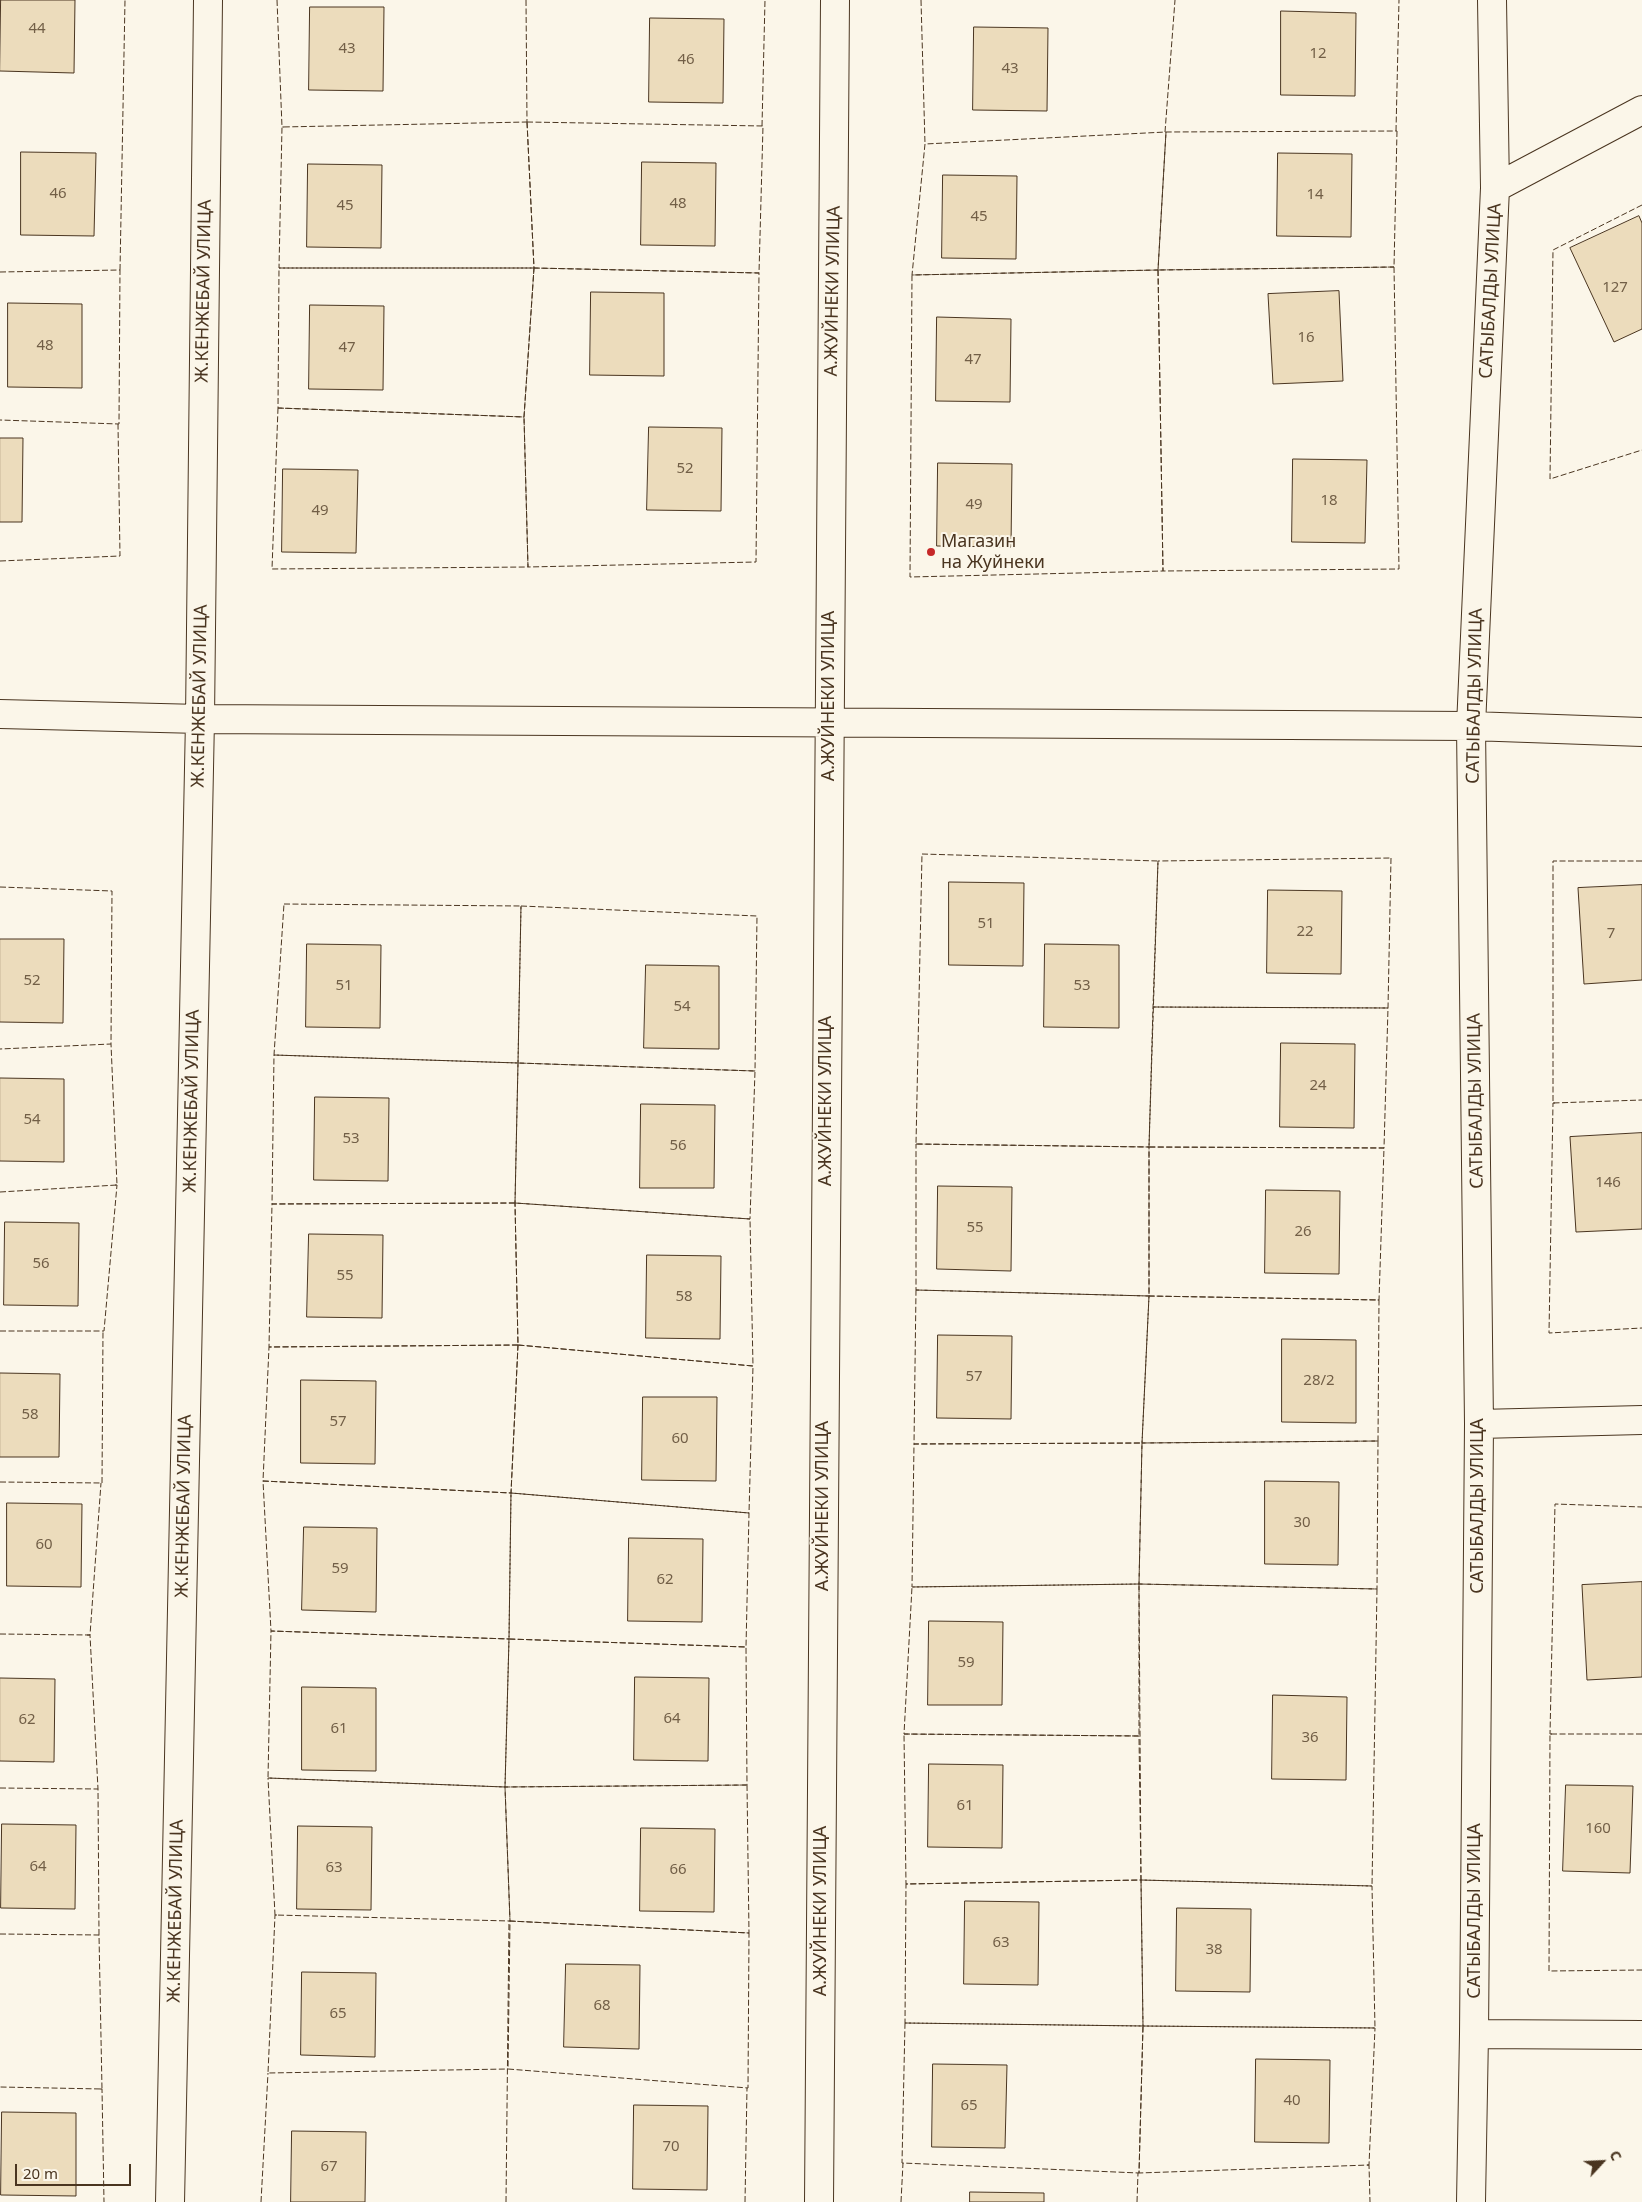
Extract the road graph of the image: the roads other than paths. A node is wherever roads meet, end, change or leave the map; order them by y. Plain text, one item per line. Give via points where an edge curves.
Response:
1 (208, 0) edge
2 (836, 0) edge
3 (1492, 0) edge
4 (1642, 110) edge
5 (1495, 188) junction
6 (0, 714) edge
7 (200, 719) junction
8 (829, 723) junction
9 (1472, 726) junction
10 (1642, 732) edge
11 (1642, 1420) edge
12 (1479, 1424) junction
13 (1474, 2034) junction
14 (1642, 2035) edge
15 (170, 2202) edge
16 (819, 2202) edge
17 (1471, 2202) edge

1 - 7 street, Ж.КЕНЖЕБАЙ УЛИЦА
2 - 8 street, А.ЖУЙНЕКИ УЛИЦА
3 - 5 street, САТЫБАЛДЫ УЛИЦА
4 - 5 street
5 - 9 street, САТЫБАЛДЫ УЛИЦА
6 - 7 street
7 - 8 street
7 - 15 street, Ж.КЕНЖЕБАЙ УЛИЦА
8 - 9 street
8 - 16 street, А.ЖУЙНЕКИ УЛИЦА
9 - 10 street
9 - 12 street, САТЫБАЛДЫ УЛИЦА
11 - 12 street
12 - 13 street, САТЫБАЛДЫ УЛИЦА
13 - 14 street
13 - 17 street, САТЫБАЛДЫ УЛИЦА

